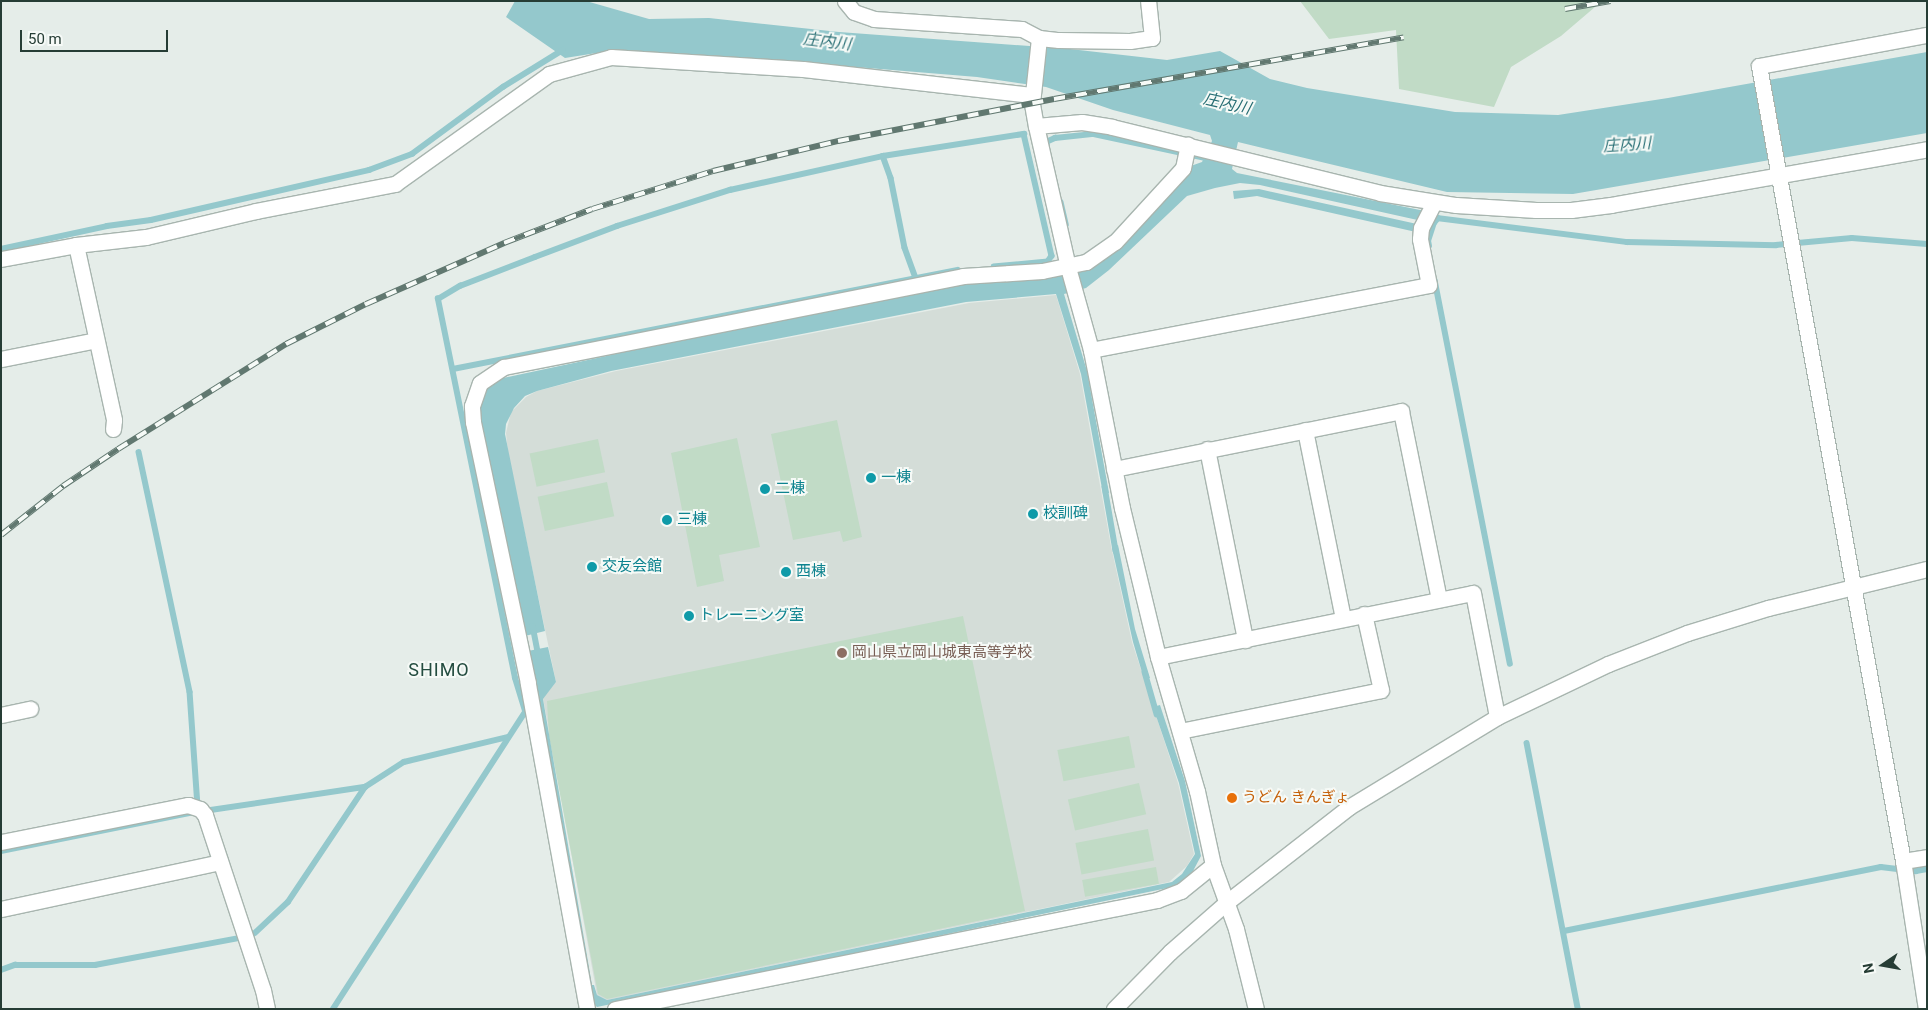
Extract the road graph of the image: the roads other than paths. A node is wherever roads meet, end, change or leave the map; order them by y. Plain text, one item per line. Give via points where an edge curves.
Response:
1 (845, 1) edge
2 (1148, 1) edge
3 (1927, 35) edge
4 (1038, 41) junction
5 (1033, 92) junction
6 (1036, 126) junction
7 (1927, 149) edge
8 (1187, 151) junction
9 (1779, 172) junction
10 (1430, 210) junction
11 (76, 245) junction
12 (1, 259) edge
13 (1068, 269) junction
14 (96, 340) junction
15 (1091, 350) junction
16 (1, 359) edge
17 (113, 429) dead end
18 (1305, 430) junction
19 (1208, 449) junction
20 (1114, 469) junction
21 (1927, 570) edge
22 (1853, 586) junction
23 (1439, 599) junction
24 (1364, 614) junction
25 (1343, 618) junction
26 (1245, 640) junction
27 (1158, 657) junction
28 (30, 709) dead end
29 (1, 715) edge
30 (1497, 717) junction
31 (1180, 731) junction
32 (1, 842) edge
33 (1927, 857) edge
34 (220, 862) junction
35 (1212, 864) junction
36 (1904, 868) junction
37 (1227, 902) junction
38 (1, 909) edge
39 (266, 1009) edge
40 (587, 1009) edge
41 (615, 1009) edge
42 (1114, 1009) edge
43 (1256, 1009) edge
44 (1926, 1009) edge

1 - 4 street via 854,12 874,19 1022,29
2 - 4 street via 1152,38 1130,42
3 - 9 street via 1759,66
4 - 5 street
5 - 6 street
5 - 11 street via 803,69 610,57 549,74 395,184 256,211 146,237
6 - 8 street via 1082,122
6 - 13 street
7 - 9 street
8 - 10 street via 1205,150 1235,157 1380,193
8 - 13 street via 1183,168 1115,242 1086,262
9 - 10 street via 1571,210
9 - 22 street
10 - 15 street via 1420,238 1429,285
11 - 12 street
11 - 14 street
13 - 15 street
13 - 40 street via 963,276 504,368 480,383 472,406 473,422 528,683
14 - 16 street
14 - 17 street via 114,420
15 - 20 street
18 - 19 street
18 - 23 street via 1401,411
18 - 25 street
19 - 20 street
19 - 26 street
20 - 27 street
21 - 22 street
22 - 30 street via 1687,634 1608,664
22 - 36 street
23 - 24 street
23 - 30 street via 1473,593
24 - 25 street
24 - 31 street via 1381,690
25 - 26 street
26 - 27 street
27 - 31 street
28 - 29 street
30 - 37 street via 1349,807
31 - 35 street
32 - 34 street via 188,805 200,811
33 - 36 street
34 - 38 street
34 - 39 street via 263,990
35 - 37 street
35 - 41 street via 1181,891 1157,900
36 - 44 street
37 - 42 street via 1170,952
37 - 43 street

